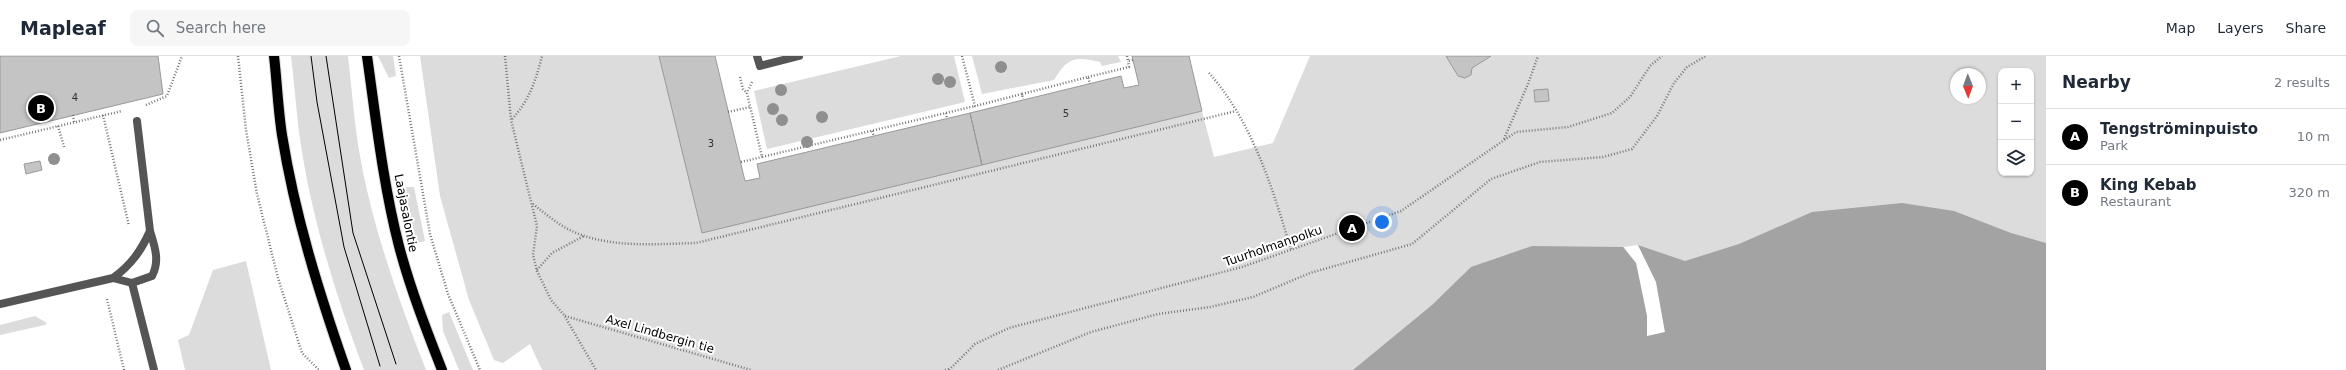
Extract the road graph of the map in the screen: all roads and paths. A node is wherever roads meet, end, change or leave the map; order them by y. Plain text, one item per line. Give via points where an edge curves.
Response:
1 (182, 56) edge
2 (238, 56) edge
3 (274, 56) edge
4 (367, 56) edge
5 (399, 56) edge
6 (505, 56) edge
7 (542, 56) edge
8 (757, 56) edge
9 (799, 56) edge
10 (962, 56) edge
11 (1127, 56) edge
12 (1538, 56) edge
13 (1662, 56) edge
14 (1706, 56) edge
15 (1133, 60) dead end
16 (1128, 61) junction
17 (760, 66) junction
18 (1209, 73) dead end
19 (740, 77) dead end
20 (1088, 77) junction
21 (1090, 84) dead end
22 (747, 93) junction
23 (1022, 94) junction
24 (1023, 99) dead end
25 (976, 106) junction
26 (138, 107) dead end
27 (750, 107) junction
28 (124, 110) dead end
29 (1236, 111) junction
30 (728, 112) dead end
31 (946, 113) junction
32 (103, 115) junction
33 (73, 116) dead end
34 (947, 118) dead end
35 (511, 120) junction
36 (138, 121) dead end
37 (74, 122) junction
38 (58, 126) junction
39 (872, 131) junction
40 (874, 136) dead end
41 (0, 140) edge
42 (1504, 140) junction
43 (64, 147) dead end
44 (788, 151) junction
45 (789, 156) dead end
46 (762, 157) junction
47 (741, 162) dead end
48 (533, 204) junction
49 (129, 227) dead end
50 (150, 231) junction
51 (584, 236) junction
52 (1291, 250) junction
53 (537, 271) junction
54 (114, 278) junction
55 (102, 281) junction
56 (132, 282) junction
57 (0, 304) edge
58 (564, 315) junction
59 (124, 370) edge
60 (154, 370) edge
61 (319, 370) edge
62 (346, 370) edge
63 (442, 370) edge
64 (480, 370) edge
65 (596, 370) edge
66 (751, 370) edge
67 (945, 370) edge
68 (950, 370) edge
69 (998, 370) edge

1 - 26 path via 167,96 152,104
2 - 61 path via 246,130 257,194 278,278 302,352
3 - 62 main road via 282,135 303,234 321,298
4 - 63 main road, Laajasalontie via 397,237 415,298
5 - 64 path via 430,234 448,294
6 - 35 path
7 - 35 path via 534,85 521,109
8 - 17 street
9 - 17 street
10 - 25 path
11 - 16 path
12 - 42 path
13 - 42 path, Tuurholmanpolku via 1650,66 1630,97 1612,113 1568,127 1516,132
14 - 69 path via 1687,67 1674,83 1657,116 1632,148 1603,157 1540,162 1491,179 1412,244 1310,273 1253,297 1158,314 1092,332
15 - 16 path
16 - 20 path via 1129,67
17 - 22 path
18 - 29 path via 1225,91
19 - 22 path via 743,89
20 - 21 path
20 - 23 path
22 - 27 path
23 - 24 path
23 - 25 path
25 - 31 path
27 - 30 path
27 - 46 path
28 - 32 path
29 - 51 path via 696,243 642,245
29 - 52 path via 1275,195
31 - 34 path
31 - 39 path
32 - 37 path
32 - 49 path
33 - 37 path
35 - 48 path
36 - 50 street
37 - 38 path
38 - 41 path
38 - 43 path
39 - 40 path
39 - 44 path
42 - 52 path, Tuurholmanpolku via 1401,211
44 - 45 path
44 - 46 path
46 - 47 path
48 - 51 path via 557,222
48 - 53 path via 537,226 534,255
50 - 54 street via 141,250 129,266
50 - 56 street via 157,266 152,276
51 - 53 path via 552,253
52 - 68 path, Tuurholmanpolku via 1242,267 1009,328 975,344
53 - 58 path via 551,300
54 - 55 street
54 - 56 street
55 - 57 street
55 - 59 path
56 - 60 street
58 - 65 path
58 - 66 path, Axel Lindbergin tie
67 - 68 path

